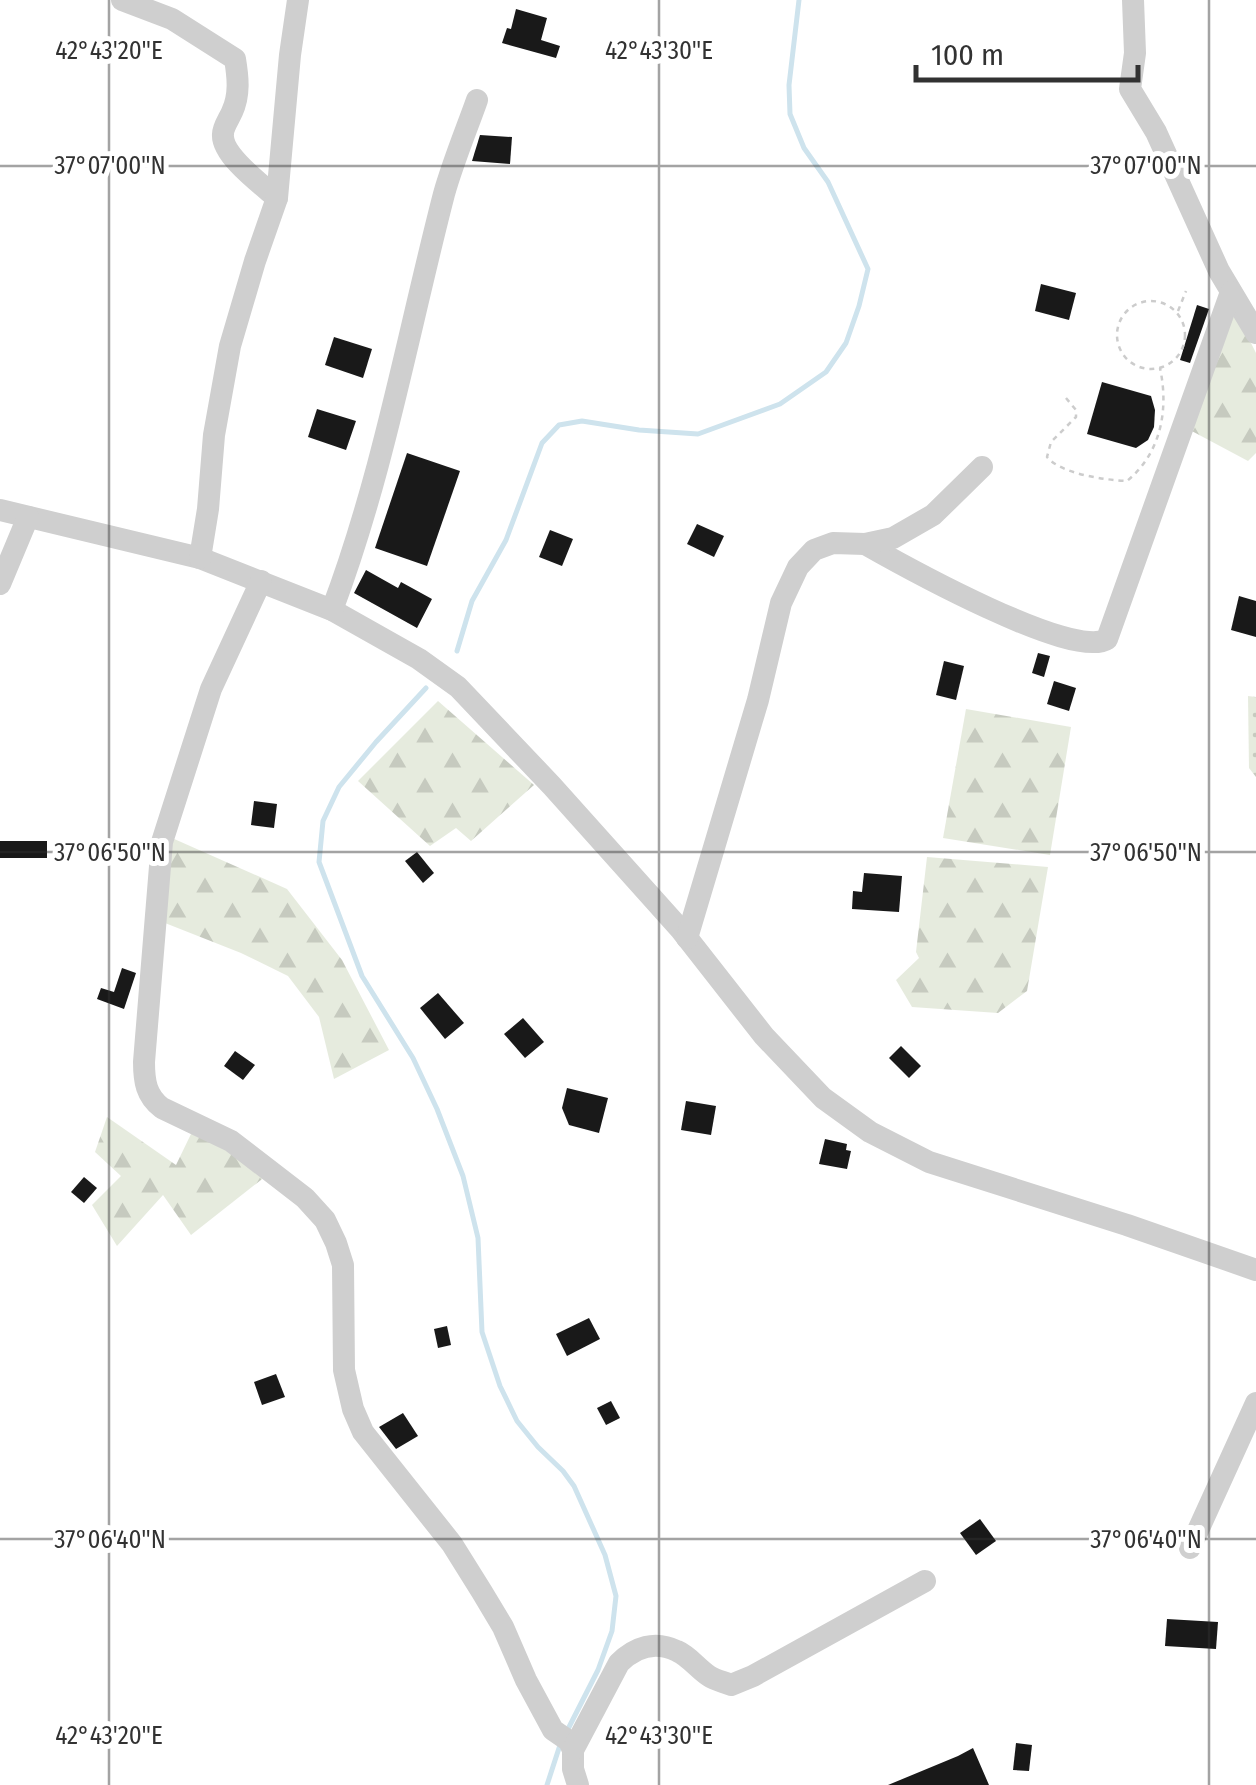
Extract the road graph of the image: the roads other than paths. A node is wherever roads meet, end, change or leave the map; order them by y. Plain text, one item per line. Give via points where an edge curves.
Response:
1 (122, 0) edge
2 (298, 0) edge
3 (1133, 0) edge
4 (477, 100) dead end
5 (277, 198) junction
6 (1231, 292) junction
7 (1256, 333) edge
8 (982, 467) dead end
9 (0, 510) edge
10 (28, 517) junction
11 (865, 544) junction
12 (200, 558) junction
13 (261, 581) junction
14 (0, 584) edge
15 (332, 610) junction
16 (687, 938) junction
17 (1256, 1270) edge
18 (1256, 1402) edge
19 (1190, 1548) dead end
20 (925, 1581) dead end
21 (565, 1740) junction
22 (578, 1785) edge

1 - 5 street via 172,19 235,58 238,91 222,135 225,147
2 - 5 street
3 - 6 street via 1130,89
4 - 15 street via 446,189 378,464
5 - 12 street via 230,346
6 - 7 street
6 - 11 street via 1101,644 1022,623
8 - 11 street via 933,515 892,538
9 - 10 street
10 - 12 street
10 - 14 street
11 - 16 street via 833,542 814,550 780,603
12 - 13 street
13 - 15 street
13 - 21 street via 211,690 162,842 146,1088 162,1108 231,1142 325,1220 343,1265 344,1370 363,1432 452,1544
15 - 16 street via 458,688
16 - 17 street via 764,1036 823,1098 870,1132 929,1162
18 - 19 street
20 - 21 street via 731,1686 679,1651 662,1646 630,1652
21 - 22 street

